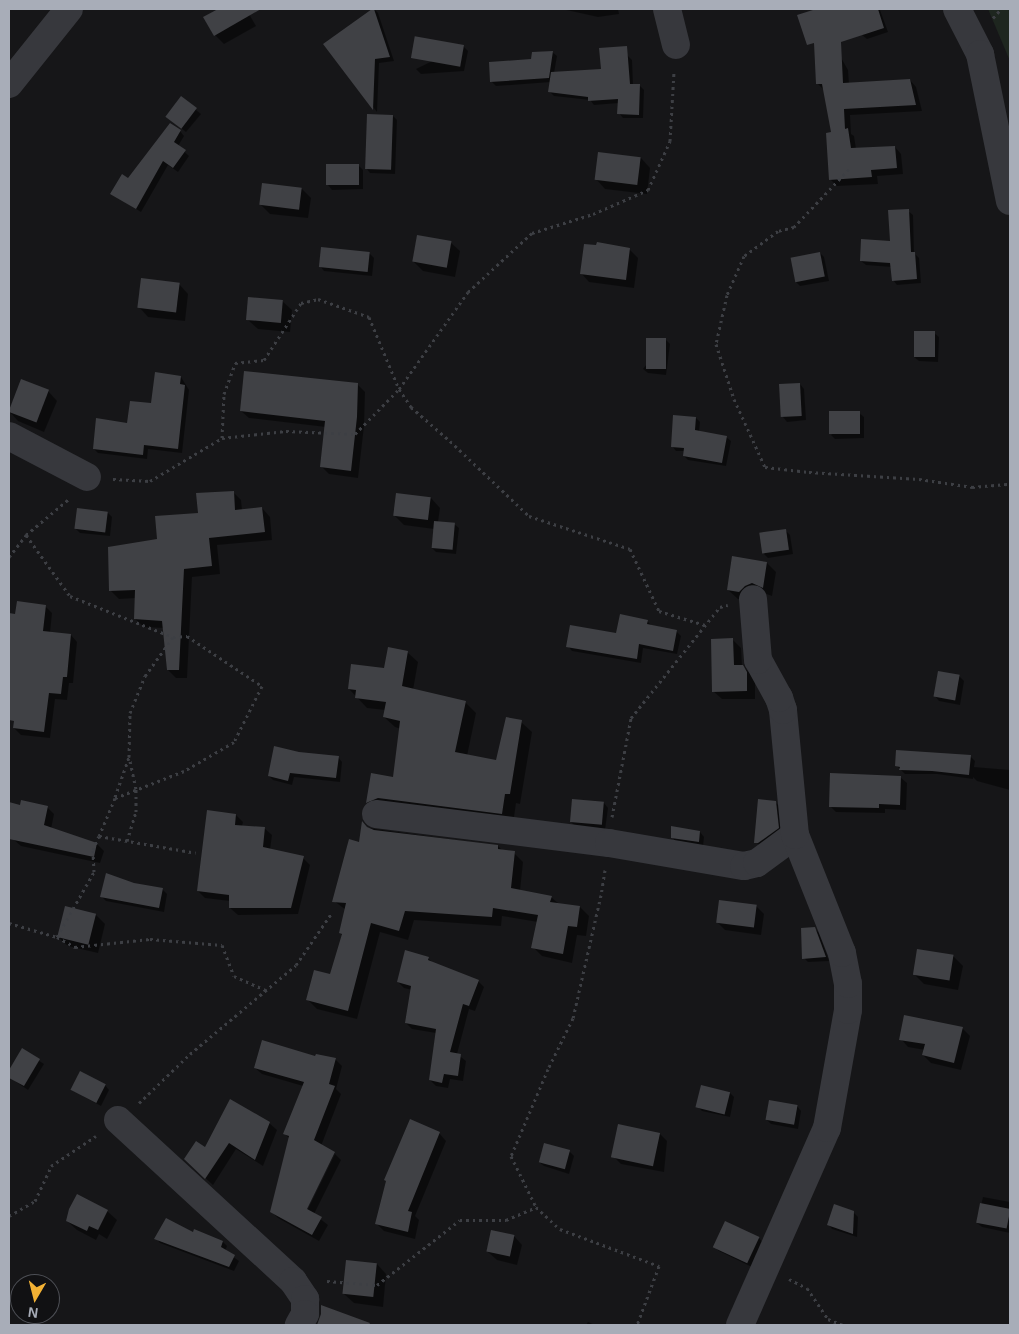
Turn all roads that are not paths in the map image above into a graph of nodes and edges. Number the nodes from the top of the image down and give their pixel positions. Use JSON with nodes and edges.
{"nodes":[{"id":1,"x":69,"y":9,"type":"edge"},
{"id":2,"x":667,"y":9,"type":"edge"},
{"id":3,"x":957,"y":9,"type":"edge"},
{"id":4,"x":676,"y":45,"type":"road end"},
{"id":5,"x":9,"y":84,"type":"edge"},
{"id":6,"x":1010,"y":201,"type":"edge"},
{"id":7,"x":9,"y":436,"type":"edge"},
{"id":8,"x":87,"y":478,"type":"road end"},
{"id":9,"x":753,"y":599,"type":"road end"},
{"id":10,"x":376,"y":814,"type":"dead end"},
{"id":11,"x":795,"y":835,"type":"junction"},
{"id":12,"x":118,"y":1120,"type":"road end"},
{"id":13,"x":299,"y":1325,"type":"edge"},
{"id":14,"x":740,"y":1325,"type":"edge"}],
"edges":[{"from":1,"to":5,"type":"street"},
{"from":2,"to":4,"type":"street"},
{"from":3,"to":6,"type":"street"},
{"from":7,"to":8,"type":"street"},
{"from":9,"to":11,"type":"street"},
{"from":10,"to":11,"type":"street"},
{"from":11,"to":14,"type":"street"},
{"from":12,"to":13,"type":"street"}]}
